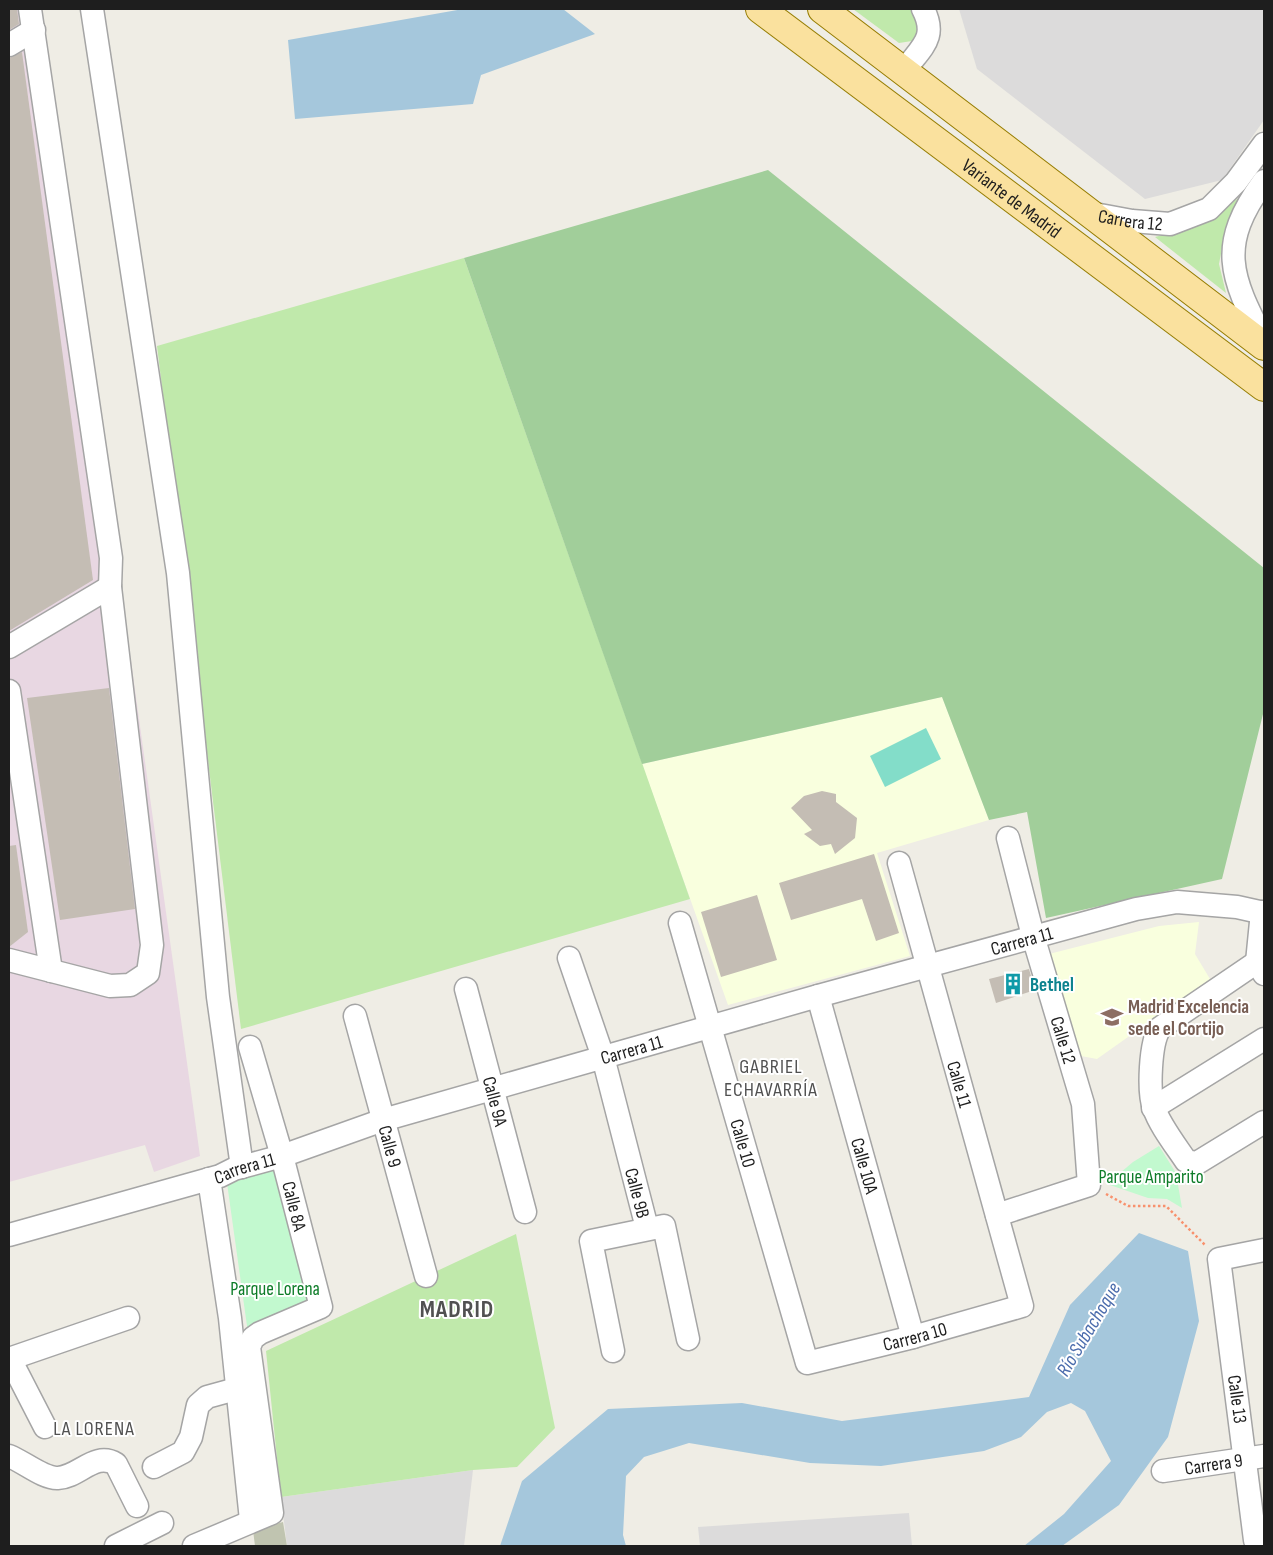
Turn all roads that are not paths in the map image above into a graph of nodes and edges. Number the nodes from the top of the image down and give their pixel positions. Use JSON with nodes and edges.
{"nodes":[{"id":1,"x":30,"y":9,"type":"edge"},
{"id":2,"x":92,"y":9,"type":"edge"},
{"id":3,"x":760,"y":9,"type":"edge"},
{"id":4,"x":822,"y":9,"type":"edge"},
{"id":5,"x":924,"y":9,"type":"edge"},
{"id":6,"x":34,"y":30,"type":"junction"},
{"id":7,"x":9,"y":45,"type":"edge"},
{"id":8,"x":905,"y":70,"type":"junction"},
{"id":9,"x":1264,"y":144,"type":"edge"},
{"id":10,"x":1264,"y":181,"type":"edge"},
{"id":11,"x":1086,"y":212,"type":"junction"},
{"id":12,"x":1264,"y":341,"type":"edge"},
{"id":13,"x":1264,"y":346,"type":"edge"},
{"id":14,"x":1264,"y":387,"type":"edge"},
{"id":15,"x":110,"y":587,"type":"junction"},
{"id":16,"x":9,"y":646,"type":"edge"},
{"id":17,"x":9,"y":691,"type":"edge"},
{"id":18,"x":1008,"y":838,"type":"dead end"},
{"id":19,"x":899,"y":863,"type":"dead end"},
{"id":20,"x":1263,"y":913,"type":"edge"},
{"id":21,"x":680,"y":923,"type":"dead end"},
{"id":22,"x":1033,"y":936,"type":"junction"},
{"id":23,"x":569,"y":958,"type":"dead end"},
{"id":24,"x":9,"y":960,"type":"edge"},
{"id":25,"x":926,"y":966,"type":"junction"},
{"id":26,"x":1260,"y":968,"type":"edge"},
{"id":27,"x":52,"y":971,"type":"junction"},
{"id":28,"x":466,"y":990,"type":"dead end"},
{"id":29,"x":818,"y":996,"type":"junction"},
{"id":30,"x":355,"y":1016,"type":"dead end"},
{"id":31,"x":709,"y":1027,"type":"junction"},
{"id":32,"x":1264,"y":1039,"type":"edge"},
{"id":33,"x":250,"y":1047,"type":"dead end"},
{"id":34,"x":603,"y":1057,"type":"junction"},
{"id":35,"x":493,"y":1089,"type":"junction"},
{"id":36,"x":1154,"y":1108,"type":"junction"},
{"id":37,"x":383,"y":1120,"type":"junction"},
{"id":38,"x":1264,"y":1122,"type":"edge"},
{"id":39,"x":282,"y":1156,"type":"junction"},
{"id":40,"x":242,"y":1167,"type":"junction"},
{"id":41,"x":209,"y":1180,"type":"junction"},
{"id":42,"x":525,"y":1212,"type":"dead end"},
{"id":43,"x":997,"y":1215,"type":"junction"},
{"id":44,"x":647,"y":1228,"type":"junction"},
{"id":45,"x":9,"y":1236,"type":"edge"},
{"id":46,"x":1264,"y":1250,"type":"edge"},
{"id":47,"x":426,"y":1276,"type":"dead end"},
{"id":48,"x":1022,"y":1306,"type":"joint"},
{"id":49,"x":128,"y":1318,"type":"dead end"},
{"id":50,"x":913,"y":1337,"type":"junction"},
{"id":51,"x":688,"y":1339,"type":"dead end"},
{"id":52,"x":613,"y":1351,"type":"dead end"},
{"id":53,"x":10,"y":1359,"type":"edge"},
{"id":54,"x":807,"y":1363,"type":"joint"},
{"id":55,"x":236,"y":1389,"type":"junction"},
{"id":56,"x":44,"y":1427,"type":"dead end"},
{"id":57,"x":9,"y":1456,"type":"edge"},
{"id":58,"x":1255,"y":1458,"type":"edge"},
{"id":59,"x":154,"y":1467,"type":"dead end"},
{"id":60,"x":1163,"y":1471,"type":"dead end"},
{"id":61,"x":137,"y":1506,"type":"dead end"},
{"id":62,"x":261,"y":1517,"type":"junction"},
{"id":63,"x":162,"y":1522,"type":"dead end"},
{"id":64,"x":1255,"y":1540,"type":"dead end"},
{"id":65,"x":116,"y":1546,"type":"edge"},
{"id":66,"x":194,"y":1546,"type":"edge"}],
"edges":[{"from":1,"to":6,"type":"street"},
{"from":2,"to":40,"type":"street"},
{"from":3,"to":14,"type":"main road","name":"Variante de Madrid"},
{"from":4,"to":8,"type":"main road","name":"Variante de Madrid"},
{"from":5,"to":8,"type":"street"},
{"from":6,"to":7,"type":"street"},
{"from":6,"to":15,"type":"street"},
{"from":8,"to":11,"type":"main road","name":"Variante de Madrid"},
{"from":9,"to":11,"type":"street","name":"Carrera 12"},
{"from":10,"to":12,"type":"street"},
{"from":11,"to":13,"type":"main road","name":"Variante de Madrid"},
{"from":15,"to":16,"type":"street"},
{"from":15,"to":27,"type":"street"},
{"from":17,"to":27,"type":"street"},
{"from":18,"to":22,"type":"street","name":"Calle 12"},
{"from":19,"to":25,"type":"street","name":"Calle 11"},
{"from":20,"to":22,"type":"street","name":"Carrera 11"},
{"from":20,"to":26,"type":"street"},
{"from":21,"to":31,"type":"street","name":"Calle 10"},
{"from":22,"to":25,"type":"street","name":"Carrera 11"},
{"from":22,"to":43,"type":"street","name":"Calle 12"},
{"from":23,"to":34,"type":"street","name":"Calle 9B"},
{"from":24,"to":27,"type":"street"},
{"from":25,"to":29,"type":"street","name":"Carrera 11"},
{"from":25,"to":43,"type":"street","name":"Calle 11"},
{"from":26,"to":36,"type":"street"},
{"from":28,"to":35,"type":"street","name":"Calle 9A"},
{"from":29,"to":31,"type":"street","name":"Carrera 11"},
{"from":29,"to":50,"type":"street","name":"Calle 10A"},
{"from":30,"to":37,"type":"street","name":"Calle 9"},
{"from":31,"to":34,"type":"street","name":"Carrera 11"},
{"from":31,"to":54,"type":"street","name":"Calle 10"},
{"from":32,"to":36,"type":"street"},
{"from":33,"to":39,"type":"street","name":"Calle 8A"},
{"from":34,"to":35,"type":"street","name":"Carrera 11"},
{"from":34,"to":44,"type":"street","name":"Calle 9B"},
{"from":35,"to":37,"type":"street","name":"Carrera 11"},
{"from":35,"to":42,"type":"street","name":"Calle 9A"},
{"from":36,"to":38,"type":"street"},
{"from":37,"to":39,"type":"street","name":"Carrera 11"},
{"from":37,"to":47,"type":"street","name":"Calle 9"},
{"from":39,"to":40,"type":"street","name":"Carrera 11"},
{"from":39,"to":62,"type":"street","name":"Calle 8A"},
{"from":40,"to":41,"type":"street","name":"Carrera 11"},
{"from":41,"to":45,"type":"street","name":"Carrera 11"},
{"from":41,"to":55,"type":"street"},
{"from":43,"to":48,"type":"street","name":"Calle 11"},
{"from":44,"to":51,"type":"street","name":"Calle 9B"},
{"from":44,"to":52,"type":"street"},
{"from":46,"to":58,"type":"street","name":"Calle 13"},
{"from":48,"to":50,"type":"street","name":"Carrera 10"},
{"from":49,"to":53,"type":"street"},
{"from":50,"to":54,"type":"street","name":"Carrera 10"},
{"from":53,"to":56,"type":"street"},
{"from":55,"to":59,"type":"street"},
{"from":55,"to":62,"type":"street"},
{"from":57,"to":61,"type":"street"},
{"from":58,"to":60,"type":"street","name":"Carrera 9"},
{"from":58,"to":64,"type":"street","name":"Calle 13"},
{"from":62,"to":66,"type":"street"},
{"from":63,"to":65,"type":"street"}]}
